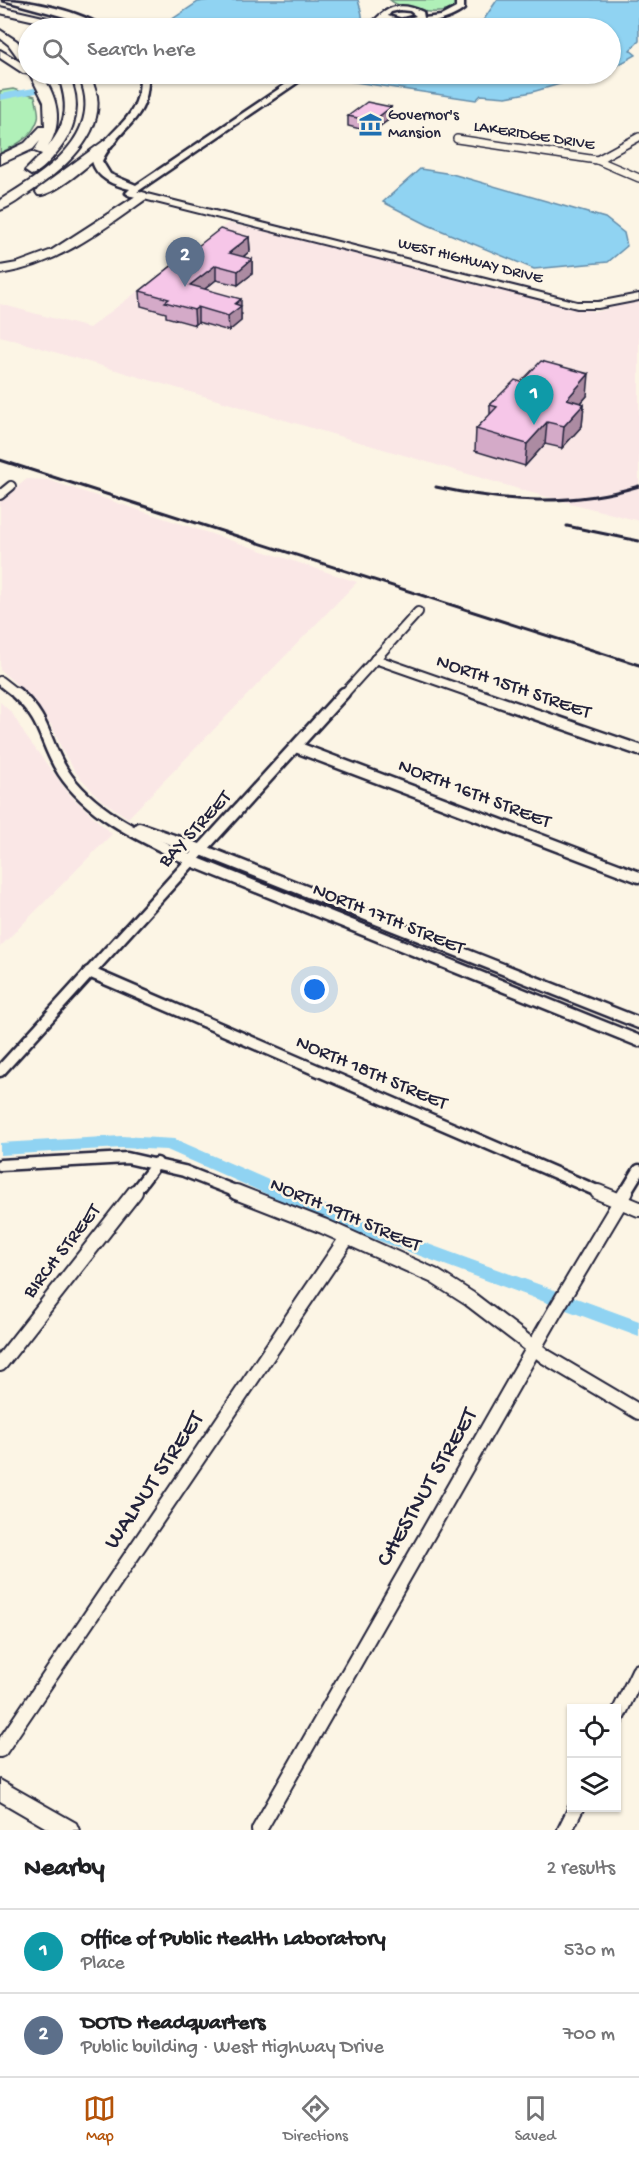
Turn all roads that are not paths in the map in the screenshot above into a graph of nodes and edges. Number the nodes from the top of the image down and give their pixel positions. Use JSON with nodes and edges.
{"nodes":[{"id":1,"x":7,"y":0,"type":"edge"},
{"id":2,"x":460,"y":4,"type":"edge"},
{"id":3,"x":385,"y":7,"type":"edge"},
{"id":4,"x":0,"y":10,"type":"edge"},
{"id":5,"x":417,"y":11,"type":"junction"},
{"id":6,"x":0,"y":16,"type":"edge"},
{"id":7,"x":35,"y":18,"type":"edge"},
{"id":8,"x":75,"y":18,"type":"edge"},
{"id":9,"x":417,"y":18,"type":"edge"},
{"id":10,"x":443,"y":18,"type":"edge"},
{"id":11,"x":18,"y":23,"type":"edge"},
{"id":12,"x":0,"y":27,"type":"edge"},
{"id":13,"x":0,"y":33,"type":"edge"},
{"id":14,"x":18,"y":36,"type":"edge"},
{"id":15,"x":18,"y":50,"type":"edge"},
{"id":16,"x":0,"y":53,"type":"edge"},
{"id":17,"x":18,"y":65,"type":"edge"},
{"id":18,"x":40,"y":84,"type":"edge"},
{"id":19,"x":43,"y":84,"type":"edge"},
{"id":20,"x":67,"y":84,"type":"edge"},
{"id":21,"x":88,"y":84,"type":"edge"},
{"id":22,"x":145,"y":84,"type":"edge"},
{"id":23,"x":291,"y":84,"type":"edge"},
{"id":24,"x":299,"y":84,"type":"edge"},
{"id":25,"x":43,"y":87,"type":"junction"},
{"id":26,"x":51,"y":122,"type":"junction"},
{"id":27,"x":639,"y":137,"type":"edge"},
{"id":28,"x":457,"y":138,"type":"dead end"},
{"id":29,"x":112,"y":139,"type":"junction"},
{"id":30,"x":0,"y":160,"type":"edge"},
{"id":31,"x":597,"y":160,"type":"junction"},
{"id":32,"x":160,"y":173,"type":"junction"},
{"id":33,"x":106,"y":176,"type":"junction"},
{"id":34,"x":639,"y":178,"type":"edge"},
{"id":35,"x":14,"y":183,"type":"junction"},
{"id":36,"x":140,"y":192,"type":"junction"},
{"id":37,"x":0,"y":193,"type":"edge"},
{"id":38,"x":0,"y":206,"type":"edge"},
{"id":39,"x":0,"y":215,"type":"edge"},
{"id":40,"x":93,"y":230,"type":"junction"},
{"id":41,"x":0,"y":268,"type":"edge"},
{"id":42,"x":0,"y":282,"type":"edge"},
{"id":43,"x":639,"y":297,"type":"edge"},
{"id":44,"x":11,"y":486,"type":"dead end"},
{"id":45,"x":0,"y":495,"type":"edge"},
{"id":46,"x":418,"y":612,"type":"dead end"},
{"id":47,"x":375,"y":659,"type":"junction"},
{"id":48,"x":0,"y":681,"type":"edge"},
{"id":49,"x":296,"y":747,"type":"junction"},
{"id":50,"x":639,"y":750,"type":"edge"},
{"id":51,"x":127,"y":825,"type":"junction"},
{"id":52,"x":202,"y":850,"type":"junction"},
{"id":53,"x":192,"y":861,"type":"junction"},
{"id":54,"x":639,"y":877,"type":"edge"},
{"id":55,"x":377,"y":919,"type":"junction"},
{"id":56,"x":367,"y":931,"type":"junction"},
{"id":57,"x":89,"y":972,"type":"junction"},
{"id":58,"x":639,"y":1023,"type":"edge"},
{"id":59,"x":639,"y":1041,"type":"edge"},
{"id":60,"x":0,"y":1071,"type":"edge"},
{"id":61,"x":157,"y":1163,"type":"junction"},
{"id":62,"x":0,"y":1165,"type":"edge"},
{"id":63,"x":639,"y":1170,"type":"edge"},
{"id":64,"x":620,"y":1201,"type":"junction"},
{"id":65,"x":639,"y":1209,"type":"edge"},
{"id":66,"x":347,"y":1238,"type":"junction"},
{"id":67,"x":533,"y":1348,"type":"junction"},
{"id":68,"x":0,"y":1364,"type":"edge"},
{"id":69,"x":639,"y":1412,"type":"edge"},
{"id":70,"x":639,"y":1671,"type":"edge"},
{"id":71,"x":621,"y":1709,"type":"edge"},
{"id":72,"x":0,"y":1750,"type":"edge"},
{"id":73,"x":0,"y":1790,"type":"edge"},
{"id":74,"x":574,"y":1812,"type":"edge"},
{"id":75,"x":66,"y":1829,"type":"edge"},
{"id":76,"x":259,"y":1830,"type":"edge"},
{"id":77,"x":565,"y":1830,"type":"edge"}],
"edges":[{"from":1,"to":8,"type":"main road"},
{"from":2,"to":5,"type":"main road"},
{"from":2,"to":10,"type":"main road"},
{"from":3,"to":5,"type":"main road"},
{"from":4,"to":7,"type":"highway"},
{"from":5,"to":9,"type":"main road"},
{"from":6,"to":11,"type":"highway"},
{"from":12,"to":14,"type":"highway"},
{"from":13,"to":15,"type":"highway"},
{"from":16,"to":17,"type":"highway"},
{"from":18,"to":25,"type":"highway"},
{"from":19,"to":25,"type":"highway"},
{"from":20,"to":35,"type":"highway"},
{"from":21,"to":38,"type":"highway"},
{"from":22,"to":29,"type":"main road"},
{"from":23,"to":32,"type":"main road"},
{"from":24,"to":36,"type":"main road"},
{"from":25,"to":26,"type":"highway"},
{"from":26,"to":30,"type":"highway"},
{"from":26,"to":35,"type":"highway"},
{"from":27,"to":31,"type":"street"},
{"from":28,"to":31,"type":"street","name":"LAKERIDGE DRIVE"},
{"from":29,"to":33,"type":"main road"},
{"from":29,"to":39,"type":"highway"},
{"from":31,"to":34,"type":"street","name":"LAKERIDGE DRIVE"},
{"from":32,"to":33,"type":"main road"},
{"from":32,"to":36,"type":"main road"},
{"from":33,"to":36,"type":"main road"},
{"from":35,"to":37,"type":"highway"},
{"from":36,"to":40,"type":"highway"},
{"from":36,"to":41,"type":"highway"},
{"from":36,"to":43,"type":"street","name":"WEST HIGHWAY DRIVE"},
{"from":40,"to":41,"type":"highway"},
{"from":40,"to":42,"type":"highway"},
{"from":44,"to":45,"type":"street"},
{"from":46,"to":47,"type":"street","name":"BAY STREET"},
{"from":47,"to":49,"type":"street","name":"BAY STREET"},
{"from":47,"to":50,"type":"street","name":"NORTH 15TH STREET"},
{"from":48,"to":51,"type":"street","name":"NORTH 17TH STREET"},
{"from":49,"to":52,"type":"street","name":"BAY STREET"},
{"from":49,"to":54,"type":"street","name":"NORTH 16TH STREET"},
{"from":51,"to":52,"type":"street","name":"NORTH 17TH STREET"},
{"from":51,"to":53,"type":"street","name":"NORTH 17TH STREET"},
{"from":52,"to":53,"type":"street","name":"BAY STREET"},
{"from":52,"to":55,"type":"street","name":"NORTH 17TH STREET"},
{"from":53,"to":56,"type":"street","name":"NORTH 17TH STREET"},
{"from":53,"to":57,"type":"street","name":"BAY STREET"},
{"from":55,"to":56,"type":"street"},
{"from":55,"to":58,"type":"street","name":"NORTH 17TH STREET"},
{"from":56,"to":59,"type":"street","name":"NORTH 17TH STREET"},
{"from":57,"to":60,"type":"street","name":"BAY STREET"},
{"from":57,"to":64,"type":"street","name":"NORTH 18TH STREET"},
{"from":61,"to":62,"type":"street","name":"NORTH 19TH STREET"},
{"from":61,"to":66,"type":"street","name":"NORTH 19TH STREET"},
{"from":61,"to":68,"type":"street","name":"BIRCH STREET"},
{"from":63,"to":64,"type":"street","name":"CHESTNUT STREET"},
{"from":64,"to":65,"type":"street","name":"NORTH 18TH STREET"},
{"from":64,"to":67,"type":"street","name":"CHESTNUT STREET"},
{"from":66,"to":67,"type":"street","name":"NORTH 19TH STREET"},
{"from":66,"to":72,"type":"street","name":"WALNUT STREET"},
{"from":67,"to":69,"type":"street","name":"NORTH 19TH STREET"},
{"from":67,"to":76,"type":"street","name":"CHESTNUT STREET"},
{"from":70,"to":71,"type":"street"},
{"from":73,"to":75,"type":"street"},
{"from":74,"to":77,"type":"street"}]}
